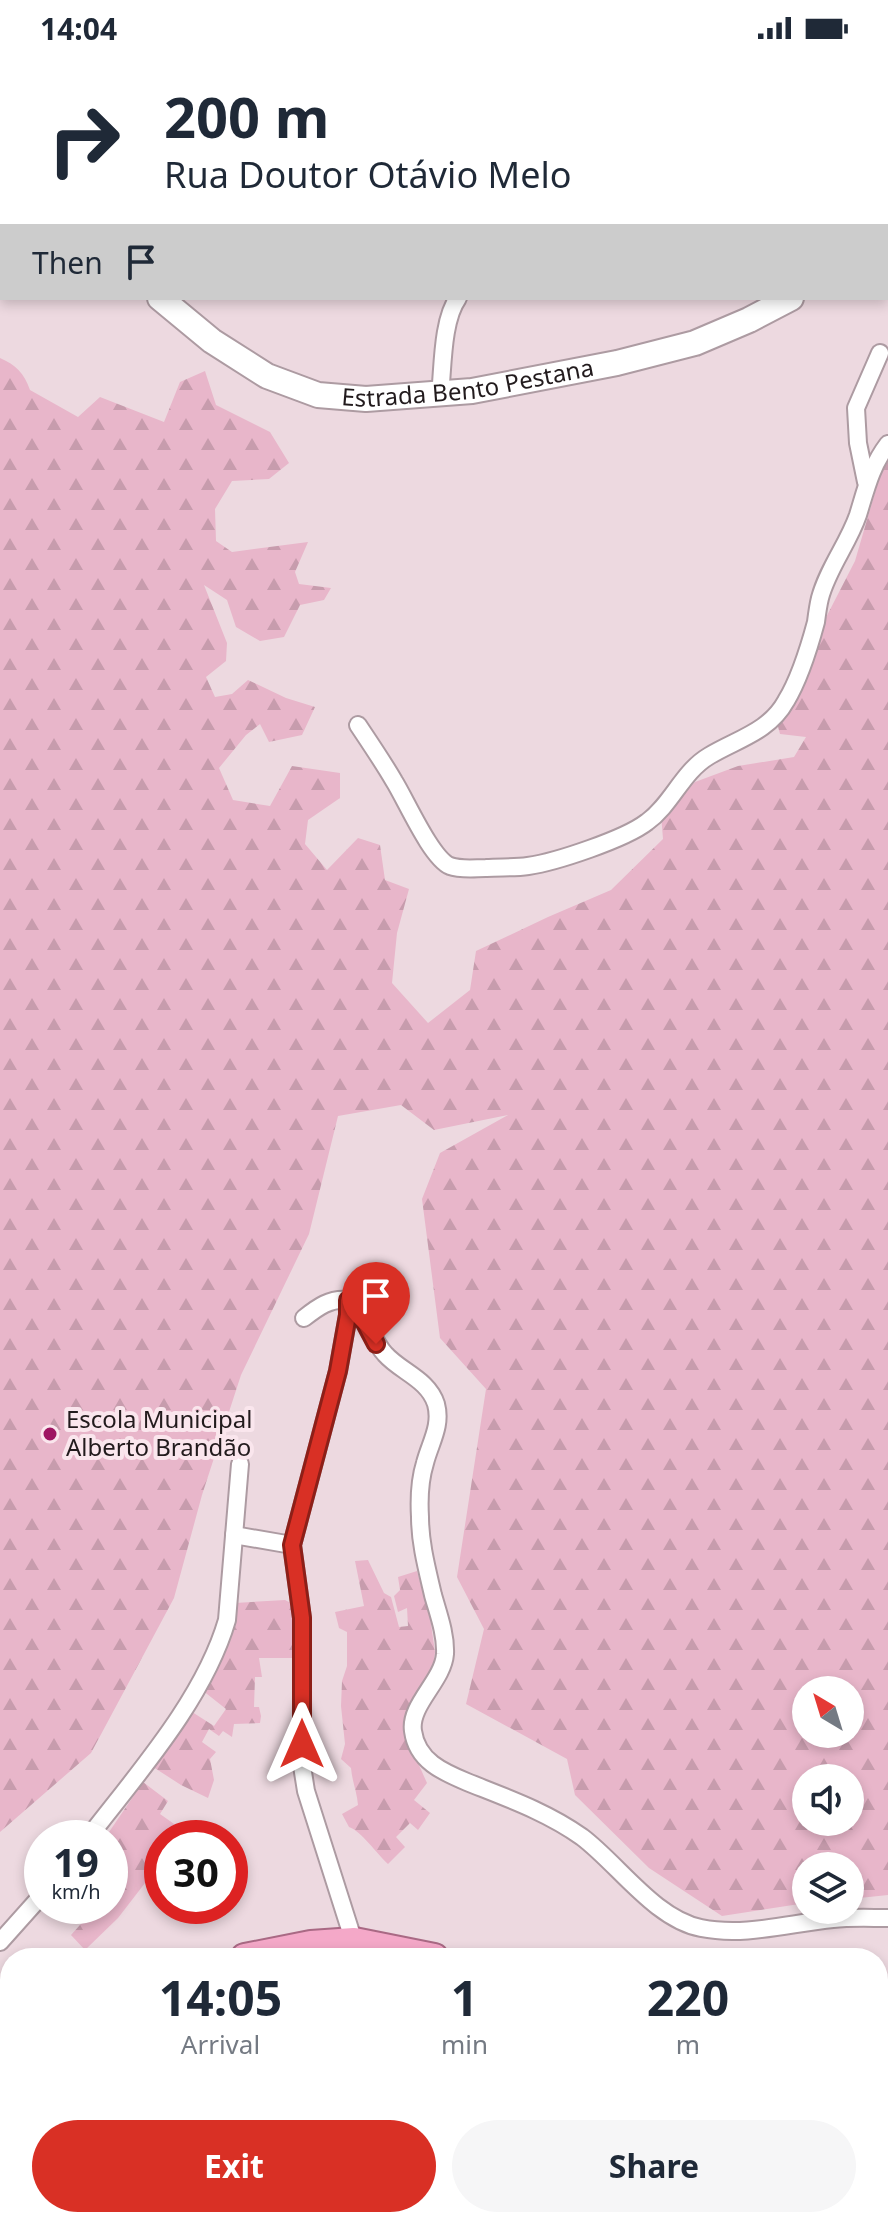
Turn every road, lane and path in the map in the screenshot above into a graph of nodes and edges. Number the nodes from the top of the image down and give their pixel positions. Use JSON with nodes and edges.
{"nodes":[{"id":1,"x":162,"y":300,"type":"edge"},
{"id":2,"x":456,"y":300,"type":"edge"},
{"id":3,"x":787,"y":300,"type":"edge"},
{"id":4,"x":880,"y":353,"type":"dead end"},
{"id":5,"x":440,"y":395,"type":"junction"},
{"id":6,"x":888,"y":444,"type":"edge"},
{"id":7,"x":866,"y":483,"type":"junction"},
{"id":8,"x":358,"y":725,"type":"dead end"},
{"id":9,"x":348,"y":1300,"type":"junction"},
{"id":10,"x":304,"y":1318,"type":"dead end"},
{"id":11,"x":240,"y":1464,"type":"dead end"},
{"id":12,"x":234,"y":1535,"type":"junction"},
{"id":13,"x":292,"y":1545,"type":"junction"},
{"id":14,"x":101,"y":1820,"type":"edge"},
{"id":15,"x":24,"y":1915,"type":"edge"},
{"id":16,"x":888,"y":1918,"type":"edge"},
{"id":17,"x":0,"y":1942,"type":"edge"},
{"id":18,"x":354,"y":1942,"type":"junction"},
{"id":19,"x":296,"y":1948,"type":"edge"},
{"id":20,"x":384,"y":1948,"type":"edge"}],
"edges":[{"from":1,"to":5,"type":"main road","name":"Estrada Bento Pestana"},
{"from":2,"to":5,"type":"street"},
{"from":3,"to":5,"type":"main road","name":"Estrada Bento Pestana"},
{"from":4,"to":7,"type":"street"},
{"from":6,"to":7,"type":"street"},
{"from":7,"to":8,"type":"street"},
{"from":9,"to":10,"type":"street"},
{"from":9,"to":13,"type":"street"},
{"from":9,"to":16,"type":"street"},
{"from":11,"to":12,"type":"street"},
{"from":12,"to":13,"type":"street"},
{"from":12,"to":14,"type":"street"},
{"from":13,"to":18,"type":"street"},
{"from":15,"to":17,"type":"street"},
{"from":18,"to":19,"type":"highway"},
{"from":18,"to":20,"type":"highway"}]}
